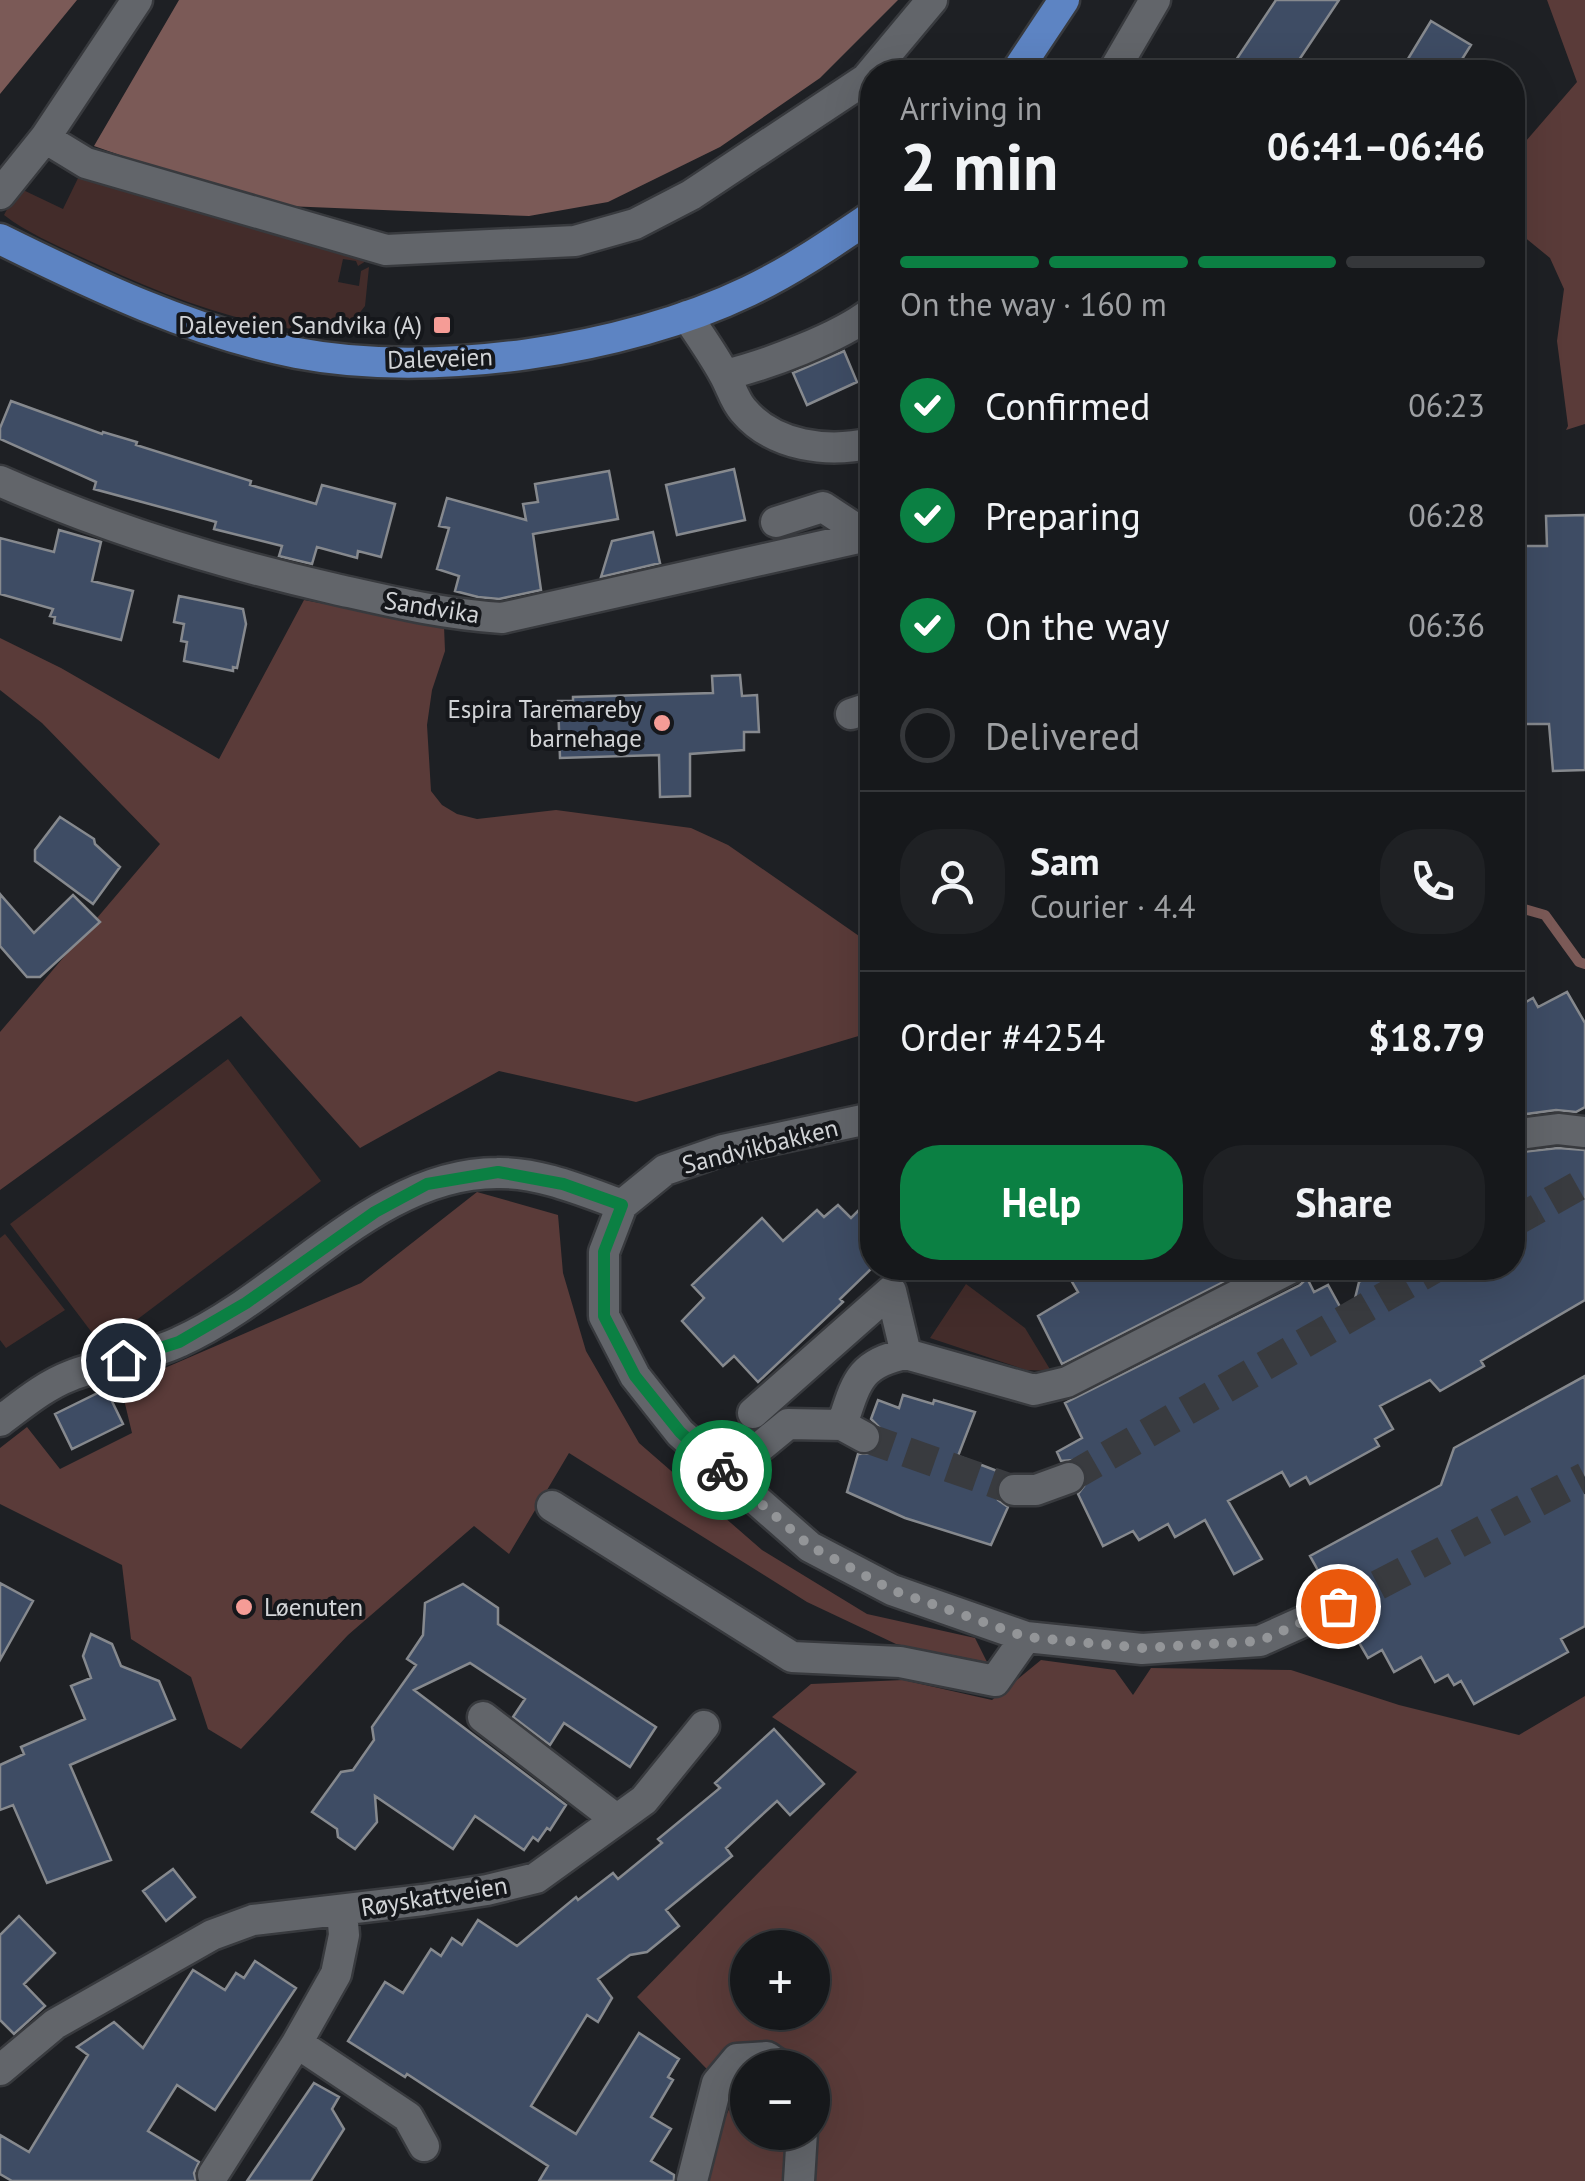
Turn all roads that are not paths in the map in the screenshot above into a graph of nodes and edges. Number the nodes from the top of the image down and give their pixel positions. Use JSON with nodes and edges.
{"nodes":[{"id":1,"x":137,"y":0,"type":"edge"},
{"id":2,"x":932,"y":0,"type":"edge"},
{"id":3,"x":1064,"y":0,"type":"edge"},
{"id":4,"x":1156,"y":0,"type":"edge"},
{"id":5,"x":882,"y":60,"type":"edge"},
{"id":6,"x":1024,"y":60,"type":"edge"},
{"id":7,"x":1120,"y":60,"type":"edge"},
{"id":8,"x":860,"y":83,"type":"edge"},
{"id":9,"x":44,"y":138,"type":"junction"},
{"id":10,"x":0,"y":194,"type":"edge"},
{"id":11,"x":860,"y":224,"type":"edge"},
{"id":12,"x":0,"y":239,"type":"edge"},
{"id":13,"x":688,"y":316,"type":"junction"},
{"id":14,"x":860,"y":322,"type":"edge"},
{"id":15,"x":724,"y":375,"type":"junction"},
{"id":16,"x":860,"y":446,"type":"edge"},
{"id":17,"x":0,"y":481,"type":"edge"},
{"id":18,"x":776,"y":522,"type":"dead end"},
{"id":19,"x":860,"y":528,"type":"edge"},
{"id":20,"x":860,"y":536,"type":"edge"},
{"id":21,"x":860,"y":1121,"type":"edge"},
{"id":22,"x":1585,"y":1132,"type":"edge"},
{"id":23,"x":1525,"y":1134,"type":"edge"},
{"id":24,"x":622,"y":1205,"type":"junction"},
{"id":25,"x":1267,"y":1280,"type":"edge"},
{"id":26,"x":906,"y":1354,"type":"junction"},
{"id":27,"x":753,"y":1413,"type":"dead end"},
{"id":28,"x":0,"y":1421,"type":"edge"},
{"id":29,"x":726,"y":1475,"type":"junction"},
{"id":30,"x":1068,"y":1478,"type":"tunnel mouth"},
{"id":31,"x":1014,"y":1490,"type":"tunnel mouth"},
{"id":32,"x":552,"y":1506,"type":"dead end"},
{"id":33,"x":1338,"y":1606,"type":"tunnel mouth"},
{"id":34,"x":1026,"y":1637,"type":"junction"},
{"id":35,"x":483,"y":1716,"type":"dead end"},
{"id":36,"x":704,"y":1726,"type":"dead end"},
{"id":37,"x":616,"y":1819,"type":"junction"},
{"id":38,"x":342,"y":1911,"type":"junction"},
{"id":39,"x":298,"y":2043,"type":"junction"},
{"id":40,"x":730,"y":2067,"type":"edge"},
{"id":41,"x":0,"y":2070,"type":"edge"},
{"id":42,"x":424,"y":2146,"type":"dead end"},
{"id":43,"x":801,"y":2150,"type":"edge"},
{"id":44,"x":213,"y":2175,"type":"dead end"},
{"id":45,"x":692,"y":2181,"type":"edge"},
{"id":46,"x":799,"y":2181,"type":"edge"}],
"edges":[{"from":1,"to":9,"type":"street"},
{"from":2,"to":5,"type":"street"},
{"from":3,"to":6,"type":"main road"},
{"from":4,"to":7,"type":"street"},
{"from":8,"to":9,"type":"street"},
{"from":9,"to":10,"type":"street"},
{"from":11,"to":13,"type":"main road","name":"Daleveien"},
{"from":12,"to":13,"type":"main road","name":"Daleveien"},
{"from":13,"to":15,"type":"street"},
{"from":14,"to":15,"type":"street"},
{"from":15,"to":16,"type":"street"},
{"from":17,"to":20,"type":"street","name":"Sandvika"},
{"from":18,"to":19,"type":"street"},
{"from":21,"to":24,"type":"street","name":"Sandvikbakken"},
{"from":22,"to":23,"type":"street"},
{"from":24,"to":28,"type":"street"},
{"from":24,"to":29,"type":"street","name":"Sandvikbakken"},
{"from":25,"to":26,"type":"street"},
{"from":26,"to":27,"type":"street"},
{"from":26,"to":29,"type":"street"},
{"from":29,"to":34,"type":"street","name":"Sandvikbakken"},
{"from":30,"to":31,"type":"street"},
{"from":32,"to":34,"type":"street"},
{"from":33,"to":34,"type":"street","name":"Sandvikbakken"},
{"from":35,"to":37,"type":"street"},
{"from":36,"to":37,"type":"street","name":"Røyskattveien"},
{"from":37,"to":38,"type":"street","name":"Røyskattveien"},
{"from":38,"to":39,"type":"street","name":"Røyskattveien"},
{"from":38,"to":41,"type":"street","name":"Røyskattveien"},
{"from":39,"to":42,"type":"street"},
{"from":39,"to":44,"type":"street","name":"Røyskattveien"},
{"from":40,"to":45,"type":"street"},
{"from":43,"to":46,"type":"street"}]}
